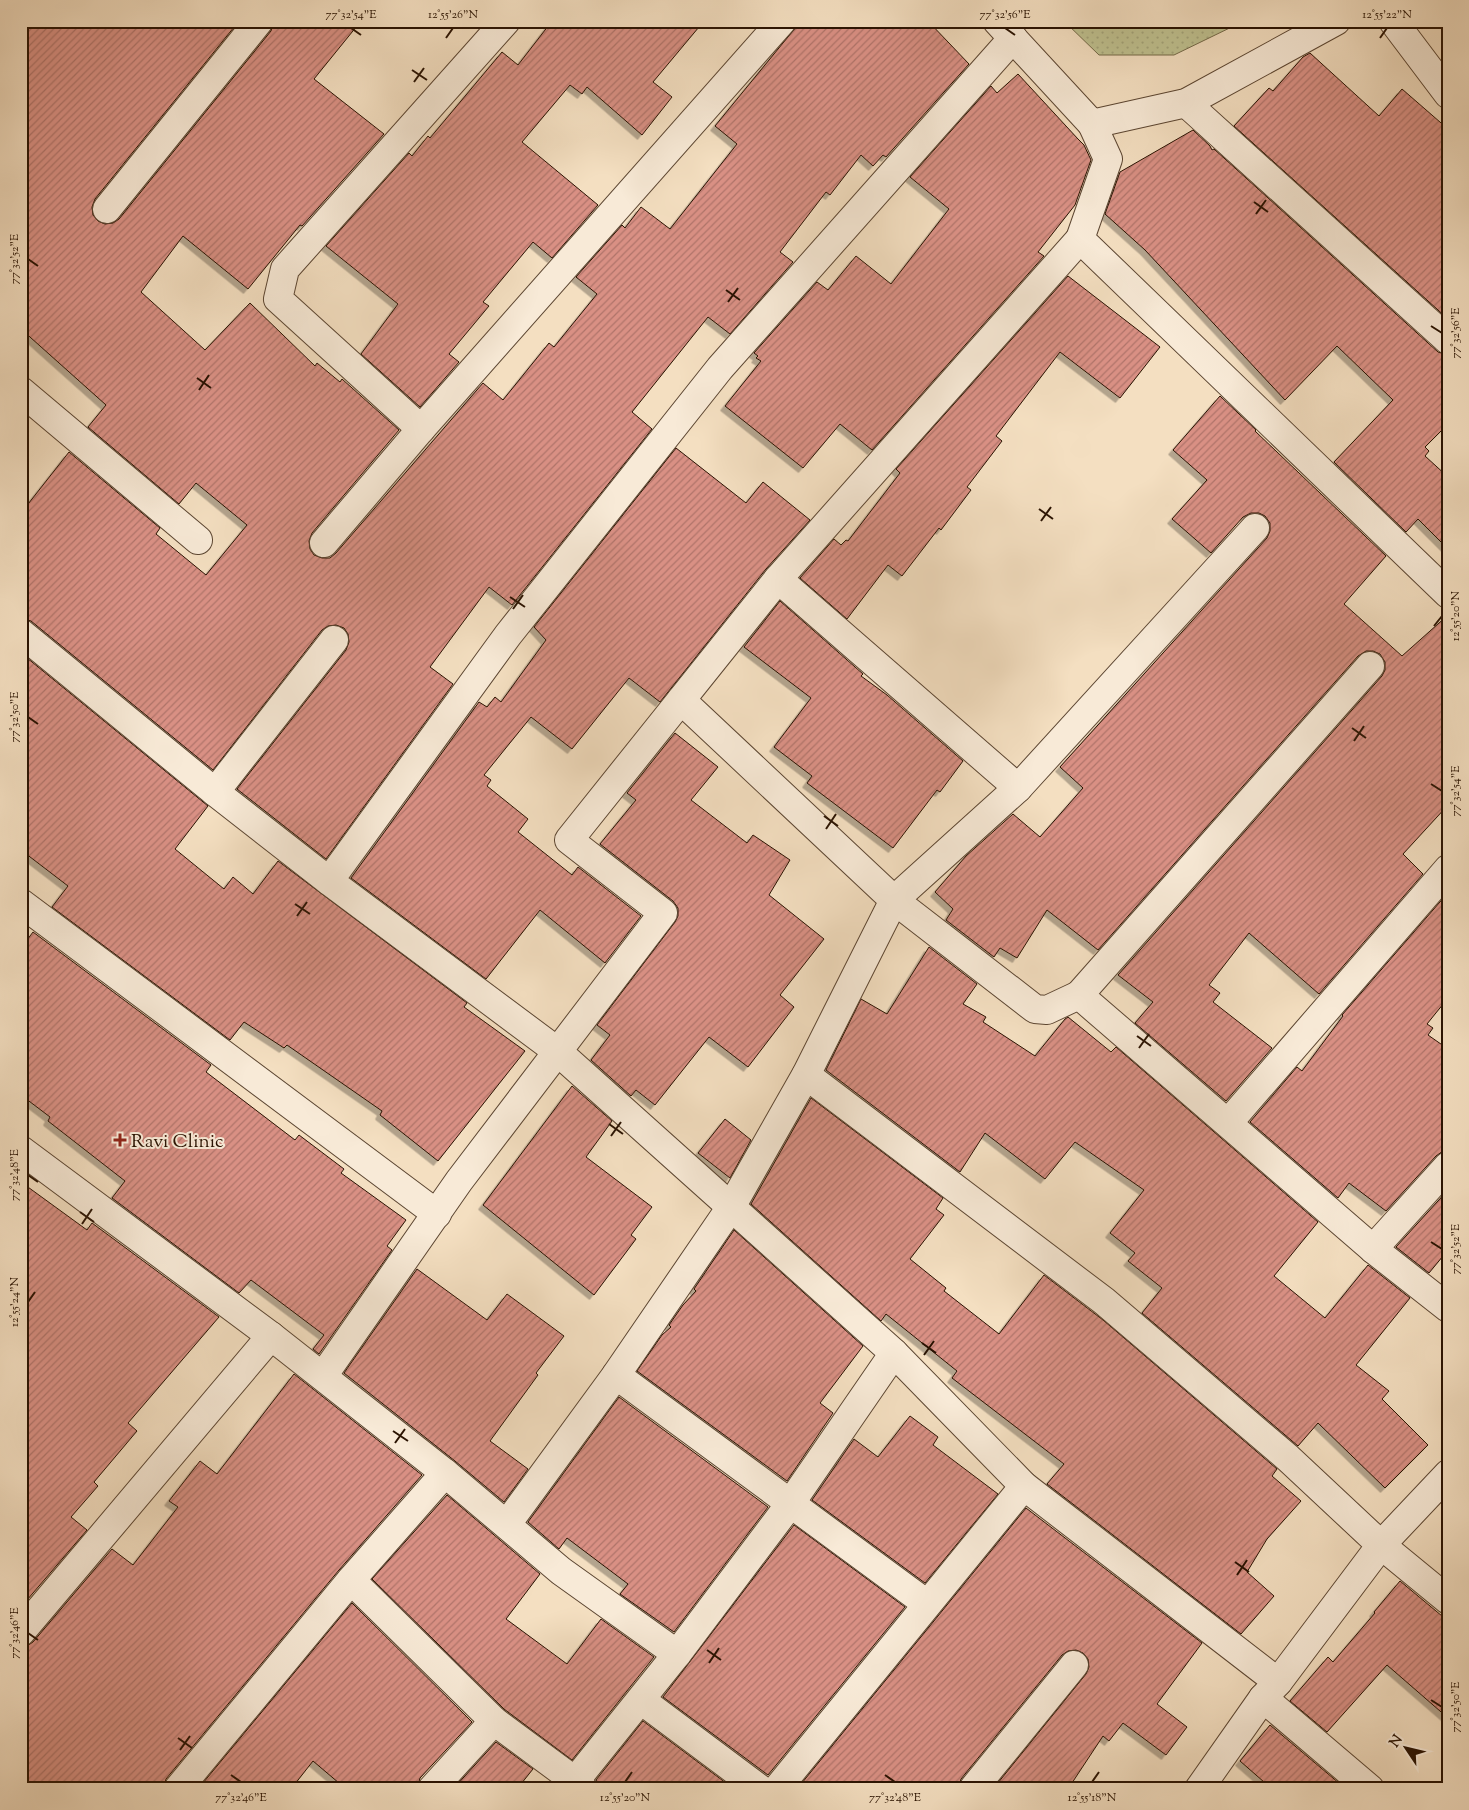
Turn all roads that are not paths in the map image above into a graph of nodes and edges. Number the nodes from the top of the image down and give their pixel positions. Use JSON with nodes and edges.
{"nodes":[{"id":1,"x":259,"y":21,"type":"edge"},
{"id":2,"x":506,"y":21,"type":"edge"},
{"id":3,"x":782,"y":21,"type":"edge"},
{"id":4,"x":1336,"y":21,"type":"edge"},
{"id":5,"x":1393,"y":21,"type":"edge"},
{"id":6,"x":1005,"y":30,"type":"edge"},
{"id":7,"x":1448,"y":94,"type":"edge"},
{"id":8,"x":1186,"y":103,"type":"junction"},
{"id":9,"x":1092,"y":124,"type":"junction"},
{"id":10,"x":107,"y":209,"type":"dead end"},
{"id":11,"x":1080,"y":239,"type":"junction"},
{"id":12,"x":1448,"y":340,"type":"edge"},
{"id":13,"x":21,"y":390,"type":"edge"},
{"id":14,"x":421,"y":429,"type":"junction"},
{"id":15,"x":1255,"y":528,"type":"dead end"},
{"id":16,"x":198,"y":540,"type":"dead end"},
{"id":17,"x":324,"y":543,"type":"dead end"},
{"id":18,"x":778,"y":579,"type":"junction"},
{"id":19,"x":1448,"y":594,"type":"edge"},
{"id":20,"x":21,"y":633,"type":"edge"},
{"id":21,"x":334,"y":640,"type":"dead end"},
{"id":22,"x":1370,"y":666,"type":"dead end"},
{"id":23,"x":681,"y":700,"type":"junction"},
{"id":24,"x":1018,"y":788,"type":"junction"},
{"id":25,"x":215,"y":792,"type":"junction"},
{"id":26,"x":1448,"y":869,"type":"edge"},
{"id":27,"x":330,"y":881,"type":"junction"},
{"id":28,"x":894,"y":900,"type":"junction"},
{"id":29,"x":21,"y":903,"type":"edge"},
{"id":30,"x":1079,"y":995,"type":"junction"},
{"id":31,"x":557,"y":1051,"type":"junction"},
{"id":32,"x":806,"y":1075,"type":"junction"},
{"id":33,"x":1228,"y":1124,"type":"junction"},
{"id":34,"x":21,"y":1150,"type":"edge"},
{"id":35,"x":1448,"y":1166,"type":"edge"},
{"id":36,"x":732,"y":1207,"type":"junction"},
{"id":37,"x":437,"y":1214,"type":"junction"},
{"id":38,"x":1373,"y":1248,"type":"junction"},
{"id":39,"x":1448,"y":1308,"type":"edge"},
{"id":40,"x":271,"y":1336,"type":"junction"},
{"id":41,"x":894,"y":1353,"type":"junction"},
{"id":42,"x":616,"y":1374,"type":"junction"},
{"id":43,"x":323,"y":1376,"type":"junction"},
{"id":44,"x":445,"y":1473,"type":"junction"},
{"id":45,"x":1448,"y":1474,"type":"edge"},
{"id":46,"x":1024,"y":1486,"type":"junction"},
{"id":47,"x":790,"y":1504,"type":"junction"},
{"id":48,"x":507,"y":1524,"type":"junction"},
{"id":49,"x":1381,"y":1545,"type":"junction"},
{"id":50,"x":351,"y":1580,"type":"junction"},
{"id":51,"x":1448,"y":1600,"type":"edge"},
{"id":52,"x":927,"y":1604,"type":"junction"},
{"id":53,"x":21,"y":1632,"type":"edge"},
{"id":54,"x":677,"y":1654,"type":"junction"},
{"id":55,"x":1074,"y":1665,"type":"dead end"},
{"id":56,"x":1270,"y":1690,"type":"junction"},
{"id":57,"x":641,"y":1700,"type":"junction"},
{"id":58,"x":494,"y":1721,"type":"junction"},
{"id":59,"x":579,"y":1785,"type":"edge"},
{"id":60,"x":178,"y":1789,"type":"edge"},
{"id":61,"x":432,"y":1789,"type":"edge"},
{"id":62,"x":760,"y":1789,"type":"edge"},
{"id":63,"x":777,"y":1789,"type":"edge"},
{"id":64,"x":973,"y":1789,"type":"edge"},
{"id":65,"x":1199,"y":1789,"type":"edge"},
{"id":66,"x":1370,"y":1789,"type":"edge"}],
"edges":[{"from":1,"to":10,"type":"street"},
{"from":2,"to":14,"type":"street"},
{"from":3,"to":14,"type":"street"},
{"from":4,"to":8,"type":"street"},
{"from":5,"to":7,"type":"street"},
{"from":6,"to":9,"type":"street"},
{"from":6,"to":27,"type":"street"},
{"from":8,"to":9,"type":"street"},
{"from":8,"to":12,"type":"street"},
{"from":9,"to":11,"type":"street"},
{"from":11,"to":18,"type":"street"},
{"from":11,"to":19,"type":"street"},
{"from":13,"to":16,"type":"street"},
{"from":14,"to":17,"type":"street"},
{"from":15,"to":24,"type":"street"},
{"from":18,"to":23,"type":"street"},
{"from":18,"to":24,"type":"street"},
{"from":20,"to":25,"type":"street"},
{"from":21,"to":25,"type":"street"},
{"from":22,"to":30,"type":"street"},
{"from":23,"to":28,"type":"street"},
{"from":23,"to":31,"type":"street"},
{"from":24,"to":28,"type":"street"},
{"from":25,"to":27,"type":"street"},
{"from":26,"to":33,"type":"street"},
{"from":27,"to":31,"type":"street"},
{"from":28,"to":30,"type":"street"},
{"from":28,"to":32,"type":"street"},
{"from":29,"to":37,"type":"street"},
{"from":30,"to":33,"type":"street"},
{"from":31,"to":36,"type":"street"},
{"from":31,"to":37,"type":"street"},
{"from":32,"to":36,"type":"street"},
{"from":32,"to":49,"type":"street"},
{"from":33,"to":38,"type":"street"},
{"from":34,"to":40,"type":"street"},
{"from":35,"to":38,"type":"street"},
{"from":36,"to":41,"type":"street"},
{"from":36,"to":42,"type":"street"},
{"from":37,"to":43,"type":"street"},
{"from":38,"to":39,"type":"street"},
{"from":40,"to":43,"type":"street"},
{"from":40,"to":53,"type":"street"},
{"from":41,"to":46,"type":"street"},
{"from":41,"to":47,"type":"street"},
{"from":42,"to":47,"type":"street"},
{"from":42,"to":48,"type":"street"},
{"from":43,"to":44,"type":"street"},
{"from":44,"to":48,"type":"street"},
{"from":44,"to":50,"type":"street"},
{"from":45,"to":49,"type":"street"},
{"from":46,"to":52,"type":"street"},
{"from":46,"to":56,"type":"street"},
{"from":47,"to":52,"type":"street"},
{"from":47,"to":54,"type":"street"},
{"from":48,"to":54,"type":"street"},
{"from":49,"to":51,"type":"street"},
{"from":49,"to":56,"type":"street"},
{"from":50,"to":58,"type":"street"},
{"from":50,"to":60,"type":"street"},
{"from":52,"to":63,"type":"street"},
{"from":54,"to":57,"type":"street"},
{"from":55,"to":64,"type":"street"},
{"from":56,"to":65,"type":"street"},
{"from":56,"to":66,"type":"street"},
{"from":57,"to":59,"type":"street"},
{"from":57,"to":62,"type":"street"},
{"from":58,"to":59,"type":"street"},
{"from":58,"to":61,"type":"street"}]}
